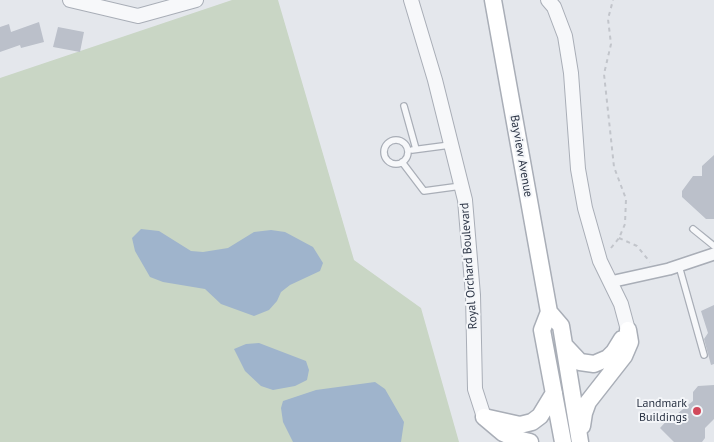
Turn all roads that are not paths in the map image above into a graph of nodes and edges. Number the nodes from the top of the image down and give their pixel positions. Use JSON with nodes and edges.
{"nodes":[{"id":1,"x":70,"y":0,"type":"edge"},
{"id":2,"x":196,"y":0,"type":"edge"},
{"id":3,"x":410,"y":0,"type":"edge"},
{"id":4,"x":548,"y":0,"type":"edge"},
{"id":5,"x":494,"y":2,"type":"edge"},
{"id":6,"x":171,"y":4,"type":"edge"},
{"id":7,"x":404,"y":106,"type":"dead end"},
{"id":8,"x":451,"y":144,"type":"junction"},
{"id":9,"x":416,"y":149,"type":"junction"},
{"id":10,"x":408,"y":150,"type":"junction"},
{"id":11,"x":402,"y":162,"type":"junction"},
{"id":12,"x":461,"y":186,"type":"junction"},
{"id":13,"x":693,"y":229,"type":"dead end"},
{"id":14,"x":714,"y":246,"type":"edge"},
{"id":15,"x":714,"y":254,"type":"edge"},
{"id":16,"x":679,"y":266,"type":"junction"},
{"id":17,"x":610,"y":282,"type":"junction"},
{"id":18,"x":549,"y":312,"type":"junction"},
{"id":19,"x":628,"y":330,"type":"junction"},
{"id":20,"x":565,"y":346,"type":"junction"},
{"id":21,"x":704,"y":355,"type":"dead end"},
{"id":22,"x":554,"y":393,"type":"junction"},
{"id":23,"x":484,"y":417,"type":"junction"},
{"id":24,"x":530,"y":442,"type":"edge"},
{"id":25,"x":563,"y":442,"type":"edge"},
{"id":26,"x":581,"y":442,"type":"edge"}],
"edges":[{"from":1,"to":6,"type":"street"},
{"from":2,"to":6,"type":"street"},
{"from":3,"to":8,"type":"street","name":"Royal Orchard Boulevard"},
{"from":4,"to":17,"type":"street"},
{"from":5,"to":18,"type":"main road","name":"Bayview Avenue"},
{"from":7,"to":9,"type":"lane"},
{"from":8,"to":9,"type":"lane"},
{"from":8,"to":12,"type":"street","name":"Royal Orchard Boulevard"},
{"from":9,"to":10,"type":"lane"},
{"from":10,"to":11,"type":"lane"},
{"from":10,"to":11,"type":"lane"},
{"from":11,"to":12,"type":"lane"},
{"from":12,"to":23,"type":"street","name":"Royal Orchard Boulevard"},
{"from":13,"to":14,"type":"lane"},
{"from":15,"to":16,"type":"street"},
{"from":16,"to":17,"type":"street"},
{"from":16,"to":21,"type":"lane"},
{"from":17,"to":19,"type":"street"},
{"from":18,"to":20,"type":"main road","name":"Bayview Avenue"},
{"from":18,"to":22,"type":"main road","name":"Bayview Avenue"},
{"from":19,"to":20,"type":"main road"},
{"from":19,"to":26,"type":"main road"},
{"from":20,"to":26,"type":"main road","name":"Bayview Avenue"},
{"from":22,"to":23,"type":"main road"},
{"from":22,"to":25,"type":"main road","name":"Bayview Avenue"},
{"from":23,"to":24,"type":"main road"}]}
